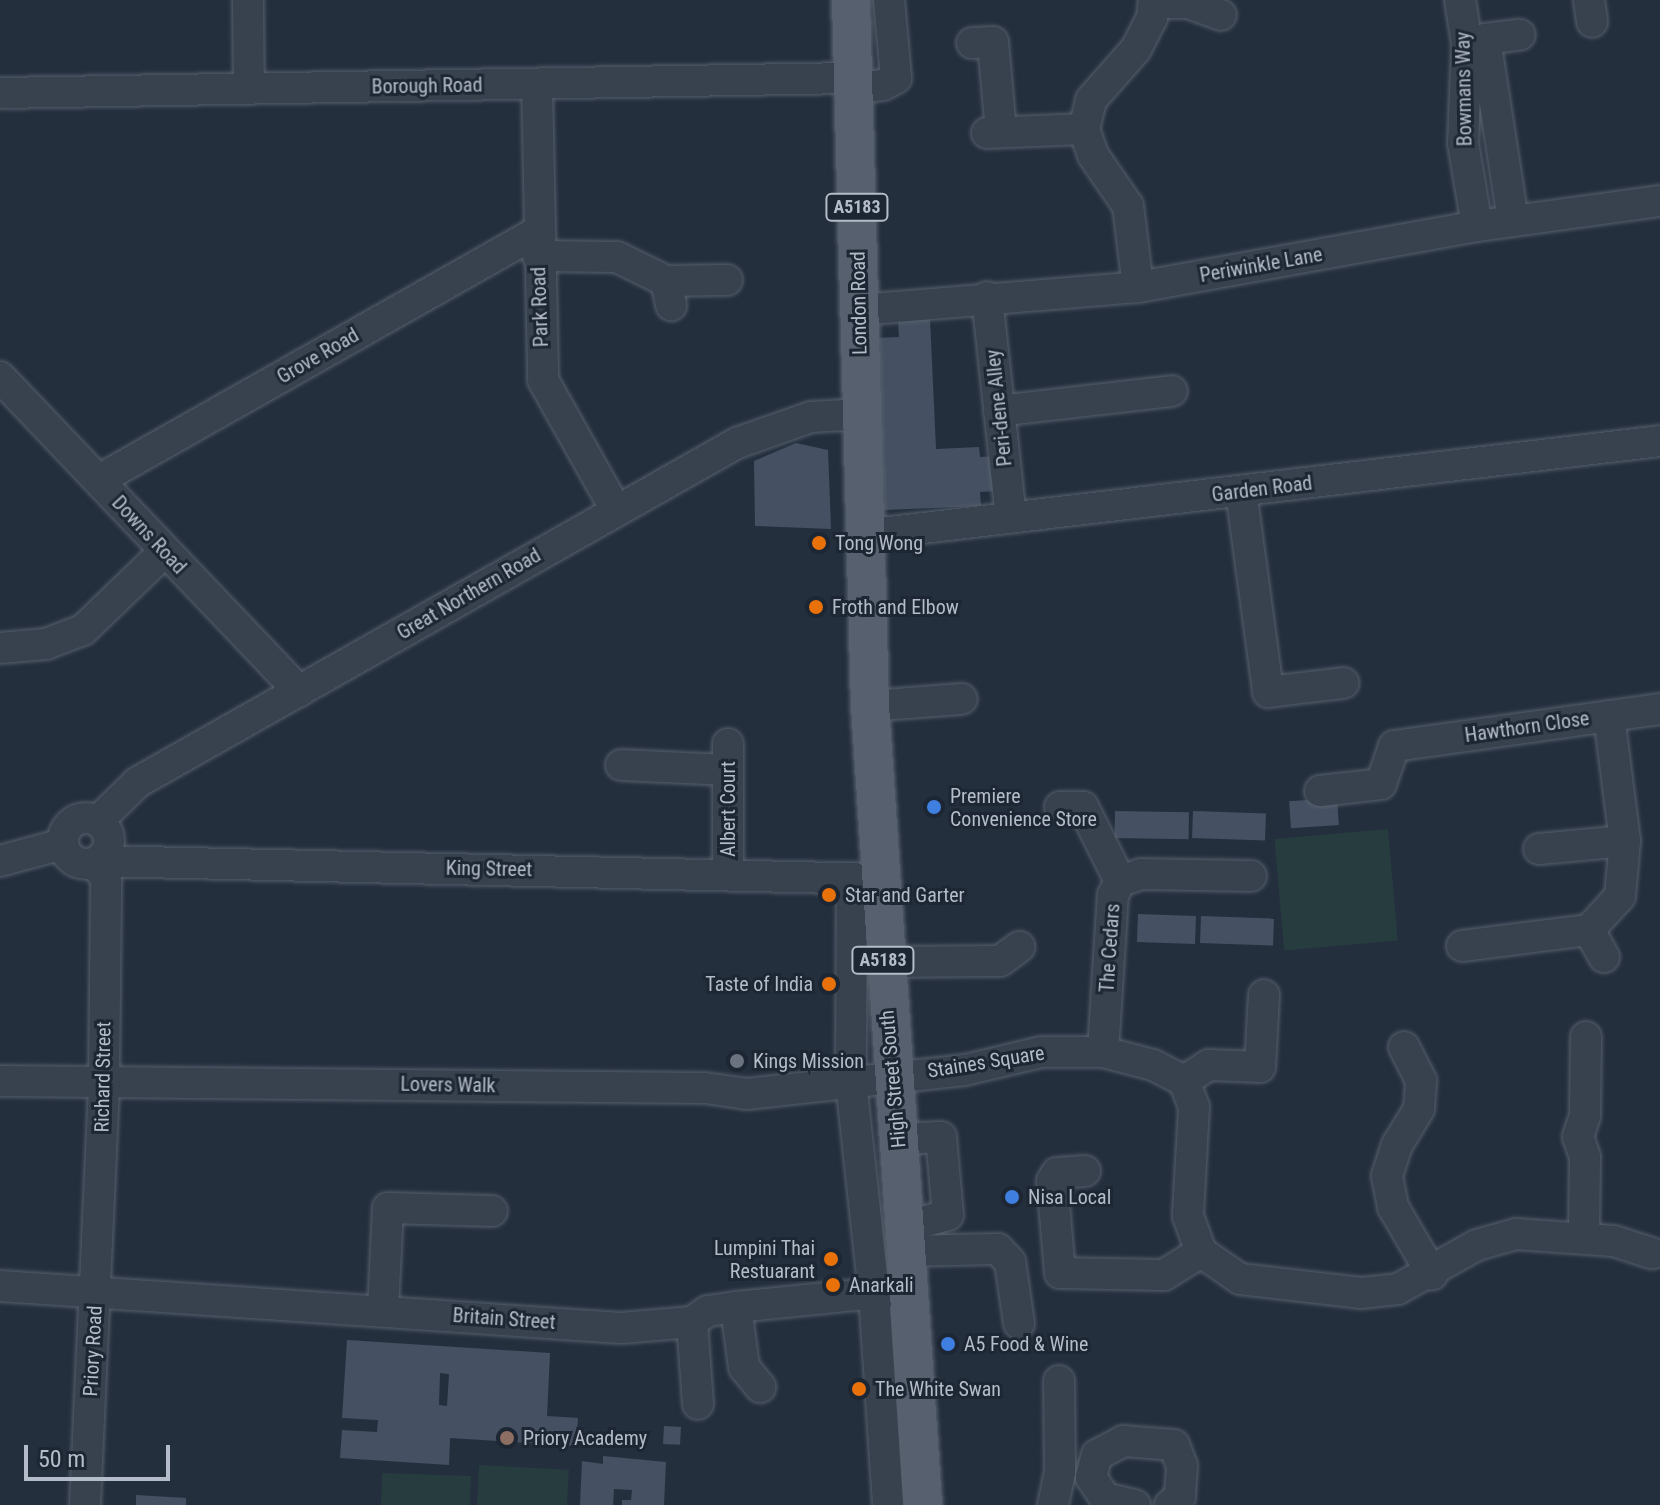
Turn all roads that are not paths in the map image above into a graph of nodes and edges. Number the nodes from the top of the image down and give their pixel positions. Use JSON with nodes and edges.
{"nodes":[{"id":1,"x":248,"y":0,"type":"edge"},
{"id":2,"x":851,"y":0,"type":"edge"},
{"id":3,"x":889,"y":0,"type":"edge"},
{"id":4,"x":1460,"y":0,"type":"edge"},
{"id":5,"x":1154,"y":1,"type":"edge"},
{"id":6,"x":1221,"y":15,"type":"dead end"},
{"id":7,"x":1520,"y":35,"type":"dead end"},
{"id":8,"x":972,"y":43,"type":"dead end"},
{"id":9,"x":853,"y":83,"type":"junction"},
{"id":10,"x":537,"y":84,"type":"junction"},
{"id":11,"x":249,"y":89,"type":"junction"},
{"id":12,"x":0,"y":93,"type":"edge"},
{"id":13,"x":1084,"y":129,"type":"junction"},
{"id":14,"x":1660,"y":201,"type":"edge"},
{"id":15,"x":1513,"y":220,"type":"junction"},
{"id":16,"x":1477,"y":226,"type":"junction"},
{"id":17,"x":538,"y":244,"type":"junction"},
{"id":18,"x":727,"y":280,"type":"dead end"},
{"id":19,"x":1138,"y":287,"type":"junction"},
{"id":20,"x":987,"y":297,"type":"junction"},
{"id":21,"x":859,"y":310,"type":"junction"},
{"id":22,"x":0,"y":377,"type":"edge"},
{"id":23,"x":1172,"y":391,"type":"dead end"},
{"id":24,"x":999,"y":411,"type":"junction"},
{"id":25,"x":862,"y":414,"type":"junction"},
{"id":26,"x":1660,"y":441,"type":"edge"},
{"id":27,"x":102,"y":484,"type":"junction"},
{"id":28,"x":1241,"y":491,"type":"junction"},
{"id":29,"x":616,"y":510,"type":"junction"},
{"id":30,"x":1011,"y":518,"type":"junction"},
{"id":31,"x":864,"y":535,"type":"junction"},
{"id":32,"x":164,"y":552,"type":"junction"},
{"id":33,"x":0,"y":648,"type":"edge"},
{"id":34,"x":1343,"y":683,"type":"dead end"},
{"id":35,"x":299,"y":691,"type":"junction"},
{"id":36,"x":962,"y":699,"type":"dead end"},
{"id":37,"x":870,"y":706,"type":"junction"},
{"id":38,"x":1660,"y":709,"type":"edge"},
{"id":39,"x":1609,"y":716,"type":"junction"},
{"id":40,"x":621,"y":765,"type":"dead end"},
{"id":41,"x":1320,"y":791,"type":"dead end"},
{"id":42,"x":1060,"y":807,"type":"dead end"},
{"id":43,"x":98,"y":821,"type":"junction"},
{"id":44,"x":1625,"y":841,"type":"junction"},
{"id":45,"x":63,"y":844,"type":"junction"},
{"id":46,"x":1539,"y":849,"type":"dead end"},
{"id":47,"x":0,"y":861,"type":"edge"},
{"id":48,"x":97,"y":862,"type":"junction"},
{"id":49,"x":728,"y":874,"type":"junction"},
{"id":50,"x":1251,"y":876,"type":"dead end"},
{"id":51,"x":866,"y":878,"type":"junction"},
{"id":52,"x":1120,"y":881,"type":"junction"},
{"id":53,"x":1589,"y":930,"type":"junction"},
{"id":54,"x":1462,"y":946,"type":"dead end"},
{"id":55,"x":1019,"y":947,"type":"dead end"},
{"id":56,"x":1604,"y":957,"type":"dead end"},
{"id":57,"x":883,"y":962,"type":"junction"},
{"id":58,"x":1264,"y":995,"type":"dead end"},
{"id":59,"x":1586,"y":1037,"type":"dead end"},
{"id":60,"x":1404,"y":1047,"type":"dead end"},
{"id":61,"x":1103,"y":1052,"type":"junction"},
{"id":62,"x":895,"y":1074,"type":"junction"},
{"id":63,"x":0,"y":1081,"type":"edge"},
{"id":64,"x":104,"y":1081,"type":"junction"},
{"id":65,"x":1184,"y":1081,"type":"junction"},
{"id":66,"x":851,"y":1082,"type":"junction"},
{"id":67,"x":1085,"y":1171,"type":"dead end"},
{"id":68,"x":492,"y":1211,"type":"dead end"},
{"id":69,"x":904,"y":1239,"type":"junction"},
{"id":70,"x":1599,"y":1239,"type":"junction"},
{"id":71,"x":1201,"y":1252,"type":"junction"},
{"id":72,"x":1652,"y":1253,"type":"dead end"},
{"id":73,"x":1432,"y":1274,"type":"junction"},
{"id":74,"x":0,"y":1286,"type":"edge"},
{"id":75,"x":891,"y":1291,"type":"junction"},
{"id":76,"x":96,"y":1293,"type":"junction"},
{"id":77,"x":736,"y":1307,"type":"junction"},
{"id":78,"x":383,"y":1310,"type":"junction"},
{"id":79,"x":692,"y":1322,"type":"junction"},
{"id":80,"x":1019,"y":1323,"type":"dead end"},
{"id":81,"x":1059,"y":1381,"type":"dead end"},
{"id":82,"x":760,"y":1387,"type":"dead end"},
{"id":83,"x":698,"y":1404,"type":"dead end"},
{"id":84,"x":1060,"y":1472,"type":"junction"},
{"id":85,"x":1091,"y":1477,"type":"junction"},
{"id":86,"x":85,"y":1505,"type":"edge"},
{"id":87,"x":888,"y":1505,"type":"edge"},
{"id":88,"x":923,"y":1505,"type":"edge"},
{"id":89,"x":1053,"y":1505,"type":"edge"},
{"id":90,"x":1135,"y":1505,"type":"edge"},
{"id":91,"x":1170,"y":1505,"type":"edge"}],
"edges":[{"from":1,"to":11,"type":"street"},
{"from":2,"to":9,"type":"main road","name":"London Road","number":"A5183"},
{"from":3,"to":9,"type":"street","name":"Borough Road"},
{"from":4,"to":16,"type":"street","name":"Bowmans Way"},
{"from":5,"to":6,"type":"street"},
{"from":5,"to":13,"type":"street"},
{"from":7,"to":15,"type":"street"},
{"from":8,"to":13,"type":"street"},
{"from":9,"to":10,"type":"street","name":"Borough Road"},
{"from":9,"to":21,"type":"main road","name":"London Road","number":"A5183"},
{"from":10,"to":11,"type":"street","name":"Borough Road"},
{"from":10,"to":17,"type":"street","name":"Park Road"},
{"from":11,"to":12,"type":"street","name":"Borough Road"},
{"from":13,"to":19,"type":"street"},
{"from":14,"to":15,"type":"street","name":"Periwinkle Lane"},
{"from":15,"to":16,"type":"street","name":"Periwinkle Lane"},
{"from":16,"to":19,"type":"street","name":"Periwinkle Lane"},
{"from":17,"to":18,"type":"street"},
{"from":17,"to":27,"type":"street","name":"Grove Road"},
{"from":17,"to":29,"type":"street","name":"Park Road"},
{"from":19,"to":20,"type":"street","name":"Periwinkle Lane"},
{"from":20,"to":21,"type":"street","name":"Periwinkle Lane"},
{"from":20,"to":24,"type":"street","name":"Peri-dene Alley"},
{"from":21,"to":25,"type":"main road","name":"London Road","number":"A5183"},
{"from":22,"to":27,"type":"street","name":"Downs Road"},
{"from":23,"to":24,"type":"street"},
{"from":24,"to":30,"type":"street","name":"Peri-dene Alley"},
{"from":25,"to":29,"type":"street","name":"Great Northern Road"},
{"from":25,"to":31,"type":"main road","name":"High Street South","number":"A5183"},
{"from":26,"to":28,"type":"street","name":"Garden Road"},
{"from":27,"to":32,"type":"street","name":"Downs Road"},
{"from":28,"to":30,"type":"street","name":"Garden Road"},
{"from":28,"to":34,"type":"street"},
{"from":29,"to":35,"type":"street","name":"Great Northern Road"},
{"from":30,"to":31,"type":"street","name":"Garden Road"},
{"from":31,"to":37,"type":"main road","name":"High Street South","number":"A5183"},
{"from":32,"to":33,"type":"street"},
{"from":32,"to":35,"type":"street","name":"Downs Road"},
{"from":35,"to":43,"type":"street","name":"Great Northern Road"},
{"from":36,"to":37,"type":"street"},
{"from":37,"to":51,"type":"main road","name":"High Street South","number":"A5183"},
{"from":38,"to":39,"type":"street","name":"Hawthorn Close"},
{"from":39,"to":41,"type":"street","name":"Hawthorn Close"},
{"from":39,"to":44,"type":"street"},
{"from":40,"to":49,"type":"street","name":"Albert Court"},
{"from":42,"to":52,"type":"street"},
{"from":43,"to":45,"type":"street","name":"Great Northern Road"},
{"from":43,"to":48,"type":"street"},
{"from":44,"to":46,"type":"street"},
{"from":44,"to":53,"type":"street"},
{"from":45,"to":47,"type":"street"},
{"from":45,"to":48,"type":"street"},
{"from":48,"to":49,"type":"street","name":"King Street"},
{"from":48,"to":64,"type":"street","name":"Richard Street"},
{"from":49,"to":51,"type":"street","name":"King Street"},
{"from":50,"to":52,"type":"street","name":"The Cedars"},
{"from":51,"to":57,"type":"main road","name":"High Street South","number":"A5183"},
{"from":51,"to":66,"type":"street"},
{"from":52,"to":61,"type":"street","name":"The Cedars"},
{"from":53,"to":54,"type":"street"},
{"from":53,"to":56,"type":"street"},
{"from":55,"to":57,"type":"street"},
{"from":57,"to":62,"type":"main road","name":"High Street South","number":"A5183"},
{"from":58,"to":65,"type":"street"},
{"from":59,"to":70,"type":"street"},
{"from":60,"to":73,"type":"street"},
{"from":61,"to":62,"type":"street","name":"Staines Square"},
{"from":61,"to":65,"type":"street","name":"Staines Square"},
{"from":62,"to":66,"type":"street","name":"Lovers Walk"},
{"from":62,"to":69,"type":"main road","name":"High Street South","number":"A5183"},
{"from":63,"to":64,"type":"street","name":"Lovers Walk"},
{"from":64,"to":66,"type":"street","name":"Lovers Walk"},
{"from":64,"to":76,"type":"street","name":"Richard Street"},
{"from":65,"to":71,"type":"street"},
{"from":66,"to":75,"type":"street"},
{"from":67,"to":71,"type":"street"},
{"from":68,"to":78,"type":"street"},
{"from":69,"to":75,"type":"main road","name":"High Street South","number":"A5183"},
{"from":69,"to":80,"type":"street"},
{"from":70,"to":72,"type":"street"},
{"from":70,"to":73,"type":"street"},
{"from":71,"to":73,"type":"street"},
{"from":74,"to":76,"type":"street","name":"Britain Street"},
{"from":75,"to":77,"type":"street","name":"Britain Street"},
{"from":75,"to":87,"type":"street"},
{"from":75,"to":88,"type":"main road","name":"High Street South","number":"A5183"},
{"from":76,"to":78,"type":"street","name":"Britain Street"},
{"from":76,"to":86,"type":"street","name":"Priory Road"},
{"from":77,"to":79,"type":"street","name":"Britain Street"},
{"from":77,"to":82,"type":"street"},
{"from":78,"to":79,"type":"street","name":"Britain Street"},
{"from":79,"to":83,"type":"street"},
{"from":81,"to":84,"type":"street"},
{"from":84,"to":85,"type":"street"},
{"from":84,"to":89,"type":"street"},
{"from":85,"to":90,"type":"street"},
{"from":85,"to":91,"type":"street"}]}
